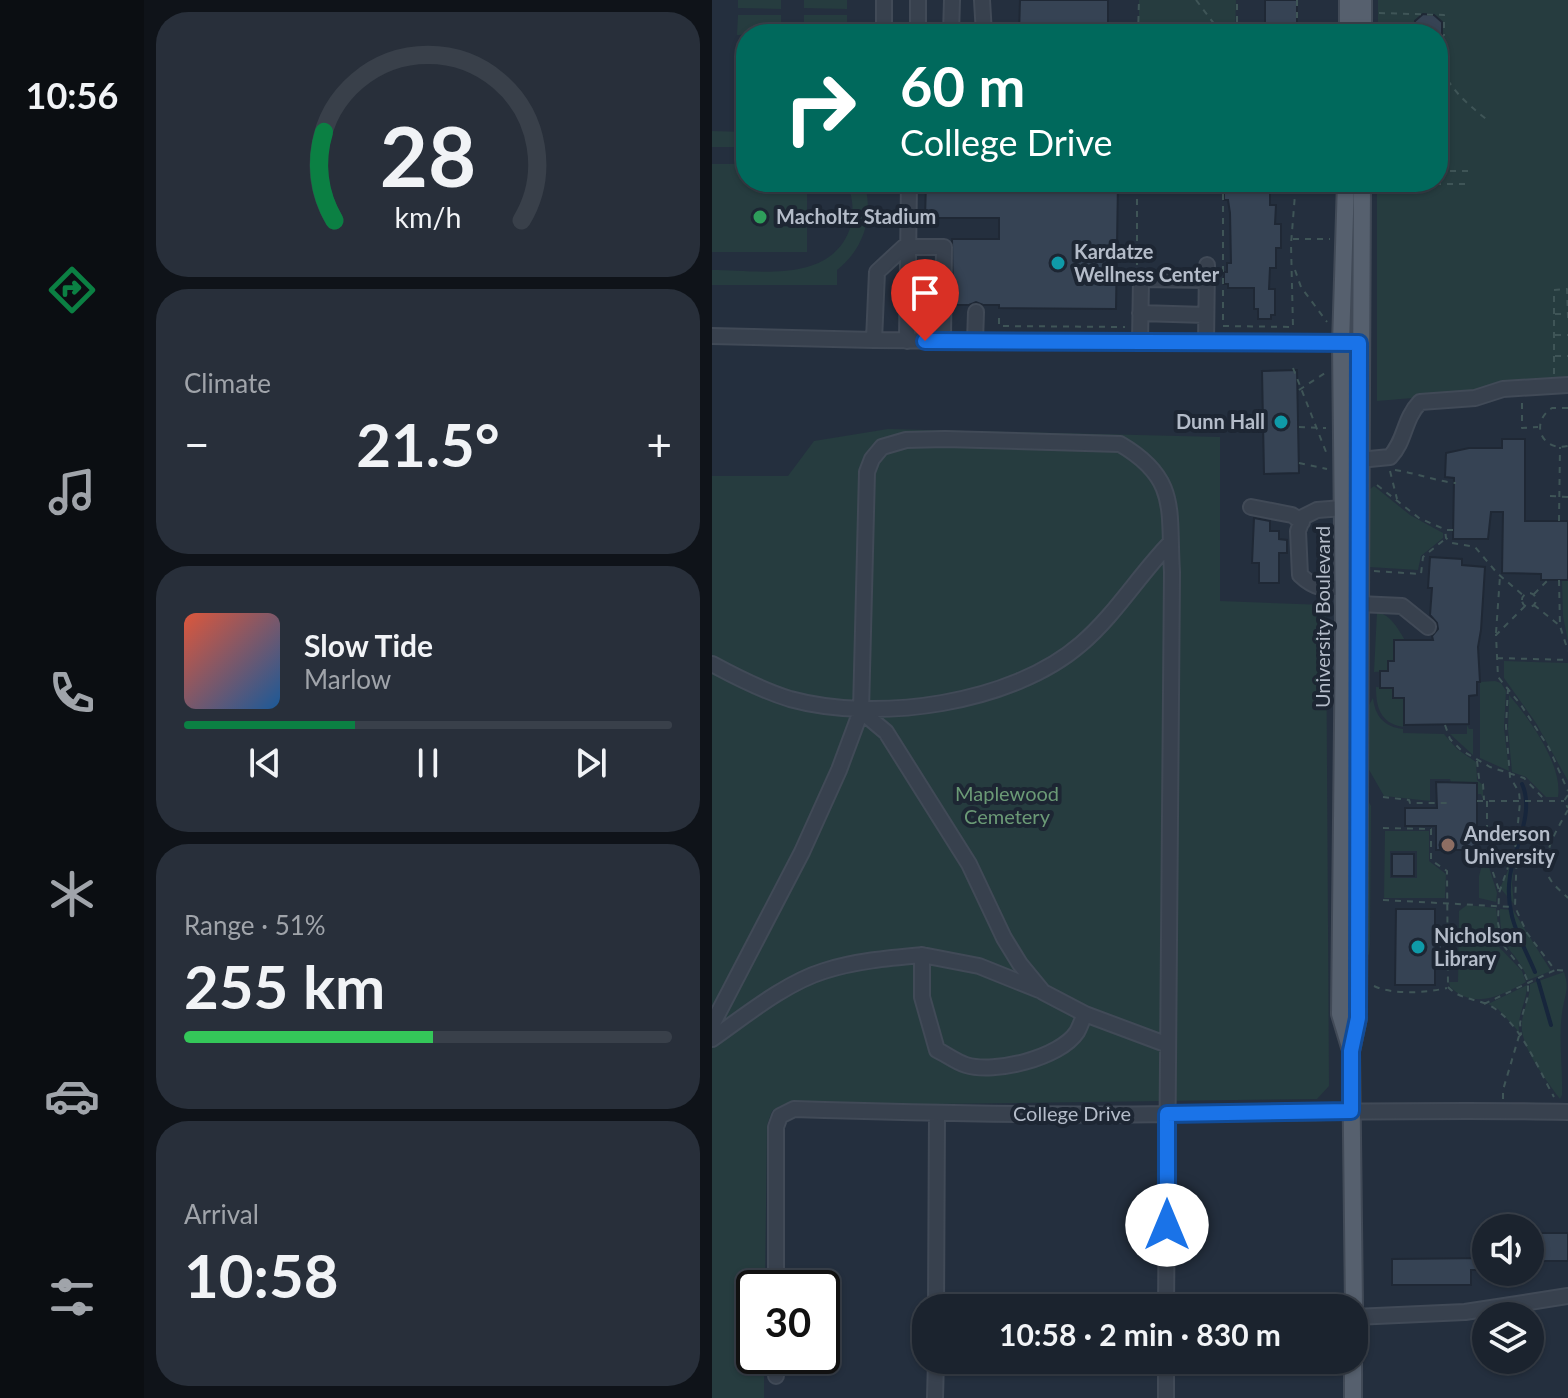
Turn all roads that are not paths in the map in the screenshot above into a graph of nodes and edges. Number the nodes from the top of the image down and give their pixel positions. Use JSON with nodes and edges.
{"nodes":[{"id":1,"x":884,"y":0,"type":"edge"},
{"id":2,"x":918,"y":0,"type":"edge"},
{"id":3,"x":952,"y":0,"type":"edge"},
{"id":4,"x":982,"y":0,"type":"edge"},
{"id":5,"x":1348,"y":0,"type":"edge"},
{"id":6,"x":884,"y":24,"type":"edge"},
{"id":7,"x":918,"y":24,"type":"edge"},
{"id":8,"x":951,"y":24,"type":"edge"},
{"id":9,"x":983,"y":24,"type":"edge"},
{"id":10,"x":1344,"y":24,"type":"edge"},
{"id":11,"x":909,"y":192,"type":"edge"},
{"id":12,"x":1346,"y":192,"type":"edge"},
{"id":13,"x":1366,"y":192,"type":"edge"},
{"id":14,"x":908,"y":247,"type":"junction"},
{"id":15,"x":976,"y":312,"type":"dead end"},
{"id":16,"x":1206,"y":315,"type":"junction"},
{"id":17,"x":1139,"y":320,"type":"junction"},
{"id":18,"x":712,"y":336,"type":"edge"},
{"id":19,"x":874,"y":340,"type":"junction"},
{"id":20,"x":907,"y":341,"type":"junction"},
{"id":21,"x":943,"y":341,"type":"junction"},
{"id":22,"x":975,"y":341,"type":"junction"},
{"id":23,"x":1140,"y":343,"type":"junction"},
{"id":24,"x":1206,"y":343,"type":"junction"},
{"id":25,"x":1359,"y":343,"type":"junction"},
{"id":26,"x":1341,"y":344,"type":"junction"},
{"id":27,"x":1561,"y":386,"type":"edge"},
{"id":28,"x":1359,"y":460,"type":"junction"},
{"id":29,"x":1251,"y":507,"type":"dead end"},
{"id":30,"x":1343,"y":508,"type":"junction"},
{"id":31,"x":1302,"y":522,"type":"junction"},
{"id":32,"x":1170,"y":543,"type":"junction"},
{"id":33,"x":1351,"y":587,"type":"junction"},
{"id":34,"x":1359,"y":604,"type":"junction"},
{"id":35,"x":1428,"y":627,"type":"dead end"},
{"id":36,"x":712,"y":664,"type":"edge"},
{"id":37,"x":861,"y":711,"type":"junction"},
{"id":38,"x":922,"y":955,"type":"junction"},
{"id":39,"x":1356,"y":975,"type":"junction"},
{"id":40,"x":1043,"y":992,"type":"junction"},
{"id":41,"x":1085,"y":1014,"type":"junction"},
{"id":42,"x":712,"y":1025,"type":"edge"},
{"id":43,"x":712,"y":1039,"type":"edge"},
{"id":44,"x":1168,"y":1045,"type":"junction"},
{"id":45,"x":1563,"y":1108,"type":"edge"},
{"id":46,"x":1351,"y":1111,"type":"junction"},
{"id":47,"x":937,"y":1114,"type":"junction"},
{"id":48,"x":1167,"y":1114,"type":"junction"},
{"id":49,"x":776,"y":1270,"type":"edge"},
{"id":50,"x":936,"y":1294,"type":"edge"},
{"id":51,"x":1166,"y":1294,"type":"edge"},
{"id":52,"x":1354,"y":1294,"type":"edge"},
{"id":53,"x":1568,"y":1296,"type":"edge"},
{"id":54,"x":1368,"y":1316,"type":"edge"},
{"id":55,"x":936,"y":1374,"type":"edge"},
{"id":56,"x":1166,"y":1374,"type":"edge"},
{"id":57,"x":1353,"y":1374,"type":"edge"},
{"id":58,"x":935,"y":1398,"type":"edge"},
{"id":59,"x":1166,"y":1398,"type":"edge"},
{"id":60,"x":1353,"y":1398,"type":"edge"}],
"edges":[{"from":1,"to":6,"type":"street"},
{"from":2,"to":7,"type":"street"},
{"from":3,"to":8,"type":"street"},
{"from":4,"to":9,"type":"street"},
{"from":5,"to":10,"type":"main road"},
{"from":11,"to":14,"type":"street"},
{"from":12,"to":26,"type":"main road","name":"University Boulevard"},
{"from":13,"to":25,"type":"main road","name":"University Boulevard"},
{"from":14,"to":19,"type":"street"},
{"from":14,"to":20,"type":"street"},
{"from":14,"to":21,"type":"street"},
{"from":15,"to":22,"type":"street"},
{"from":16,"to":17,"type":"street"},
{"from":16,"to":17,"type":"street"},
{"from":16,"to":24,"type":"street"},
{"from":17,"to":23,"type":"street"},
{"from":18,"to":19,"type":"street"},
{"from":19,"to":20,"type":"street"},
{"from":20,"to":21,"type":"street"},
{"from":21,"to":22,"type":"street"},
{"from":22,"to":23,"type":"street"},
{"from":23,"to":24,"type":"street"},
{"from":24,"to":26,"type":"street"},
{"from":25,"to":26,"type":"street"},
{"from":25,"to":28,"type":"main road","name":"University Boulevard"},
{"from":26,"to":30,"type":"main road","name":"University Boulevard"},
{"from":27,"to":28,"type":"street"},
{"from":28,"to":33,"type":"main road","name":"University Boulevard"},
{"from":29,"to":31,"type":"street"},
{"from":30,"to":31,"type":"street"},
{"from":30,"to":33,"type":"main road","name":"University Boulevard"},
{"from":31,"to":33,"type":"street"},
{"from":32,"to":37,"type":"street"},
{"from":32,"to":37,"type":"street"},
{"from":32,"to":44,"type":"street"},
{"from":33,"to":34,"type":"main road","name":"University Boulevard"},
{"from":33,"to":39,"type":"main road","name":"University Boulevard"},
{"from":34,"to":35,"type":"street"},
{"from":34,"to":39,"type":"main road","name":"University Boulevard"},
{"from":36,"to":37,"type":"street"},
{"from":37,"to":40,"type":"street"},
{"from":37,"to":42,"type":"street"},
{"from":38,"to":40,"type":"street"},
{"from":38,"to":41,"type":"street"},
{"from":38,"to":43,"type":"street"},
{"from":39,"to":46,"type":"main road","name":"University Boulevard"},
{"from":40,"to":41,"type":"street"},
{"from":41,"to":44,"type":"street"},
{"from":44,"to":48,"type":"street"},
{"from":45,"to":46,"type":"street","name":"College Drive"},
{"from":46,"to":48,"type":"street","name":"College Drive"},
{"from":46,"to":52,"type":"main road","name":"University Boulevard"},
{"from":47,"to":48,"type":"street","name":"College Drive"},
{"from":47,"to":49,"type":"street","name":"College Drive"},
{"from":47,"to":50,"type":"street"},
{"from":48,"to":51,"type":"street"},
{"from":53,"to":54,"type":"street"},
{"from":55,"to":58,"type":"street"},
{"from":56,"to":59,"type":"street"},
{"from":57,"to":60,"type":"main road"}]}
